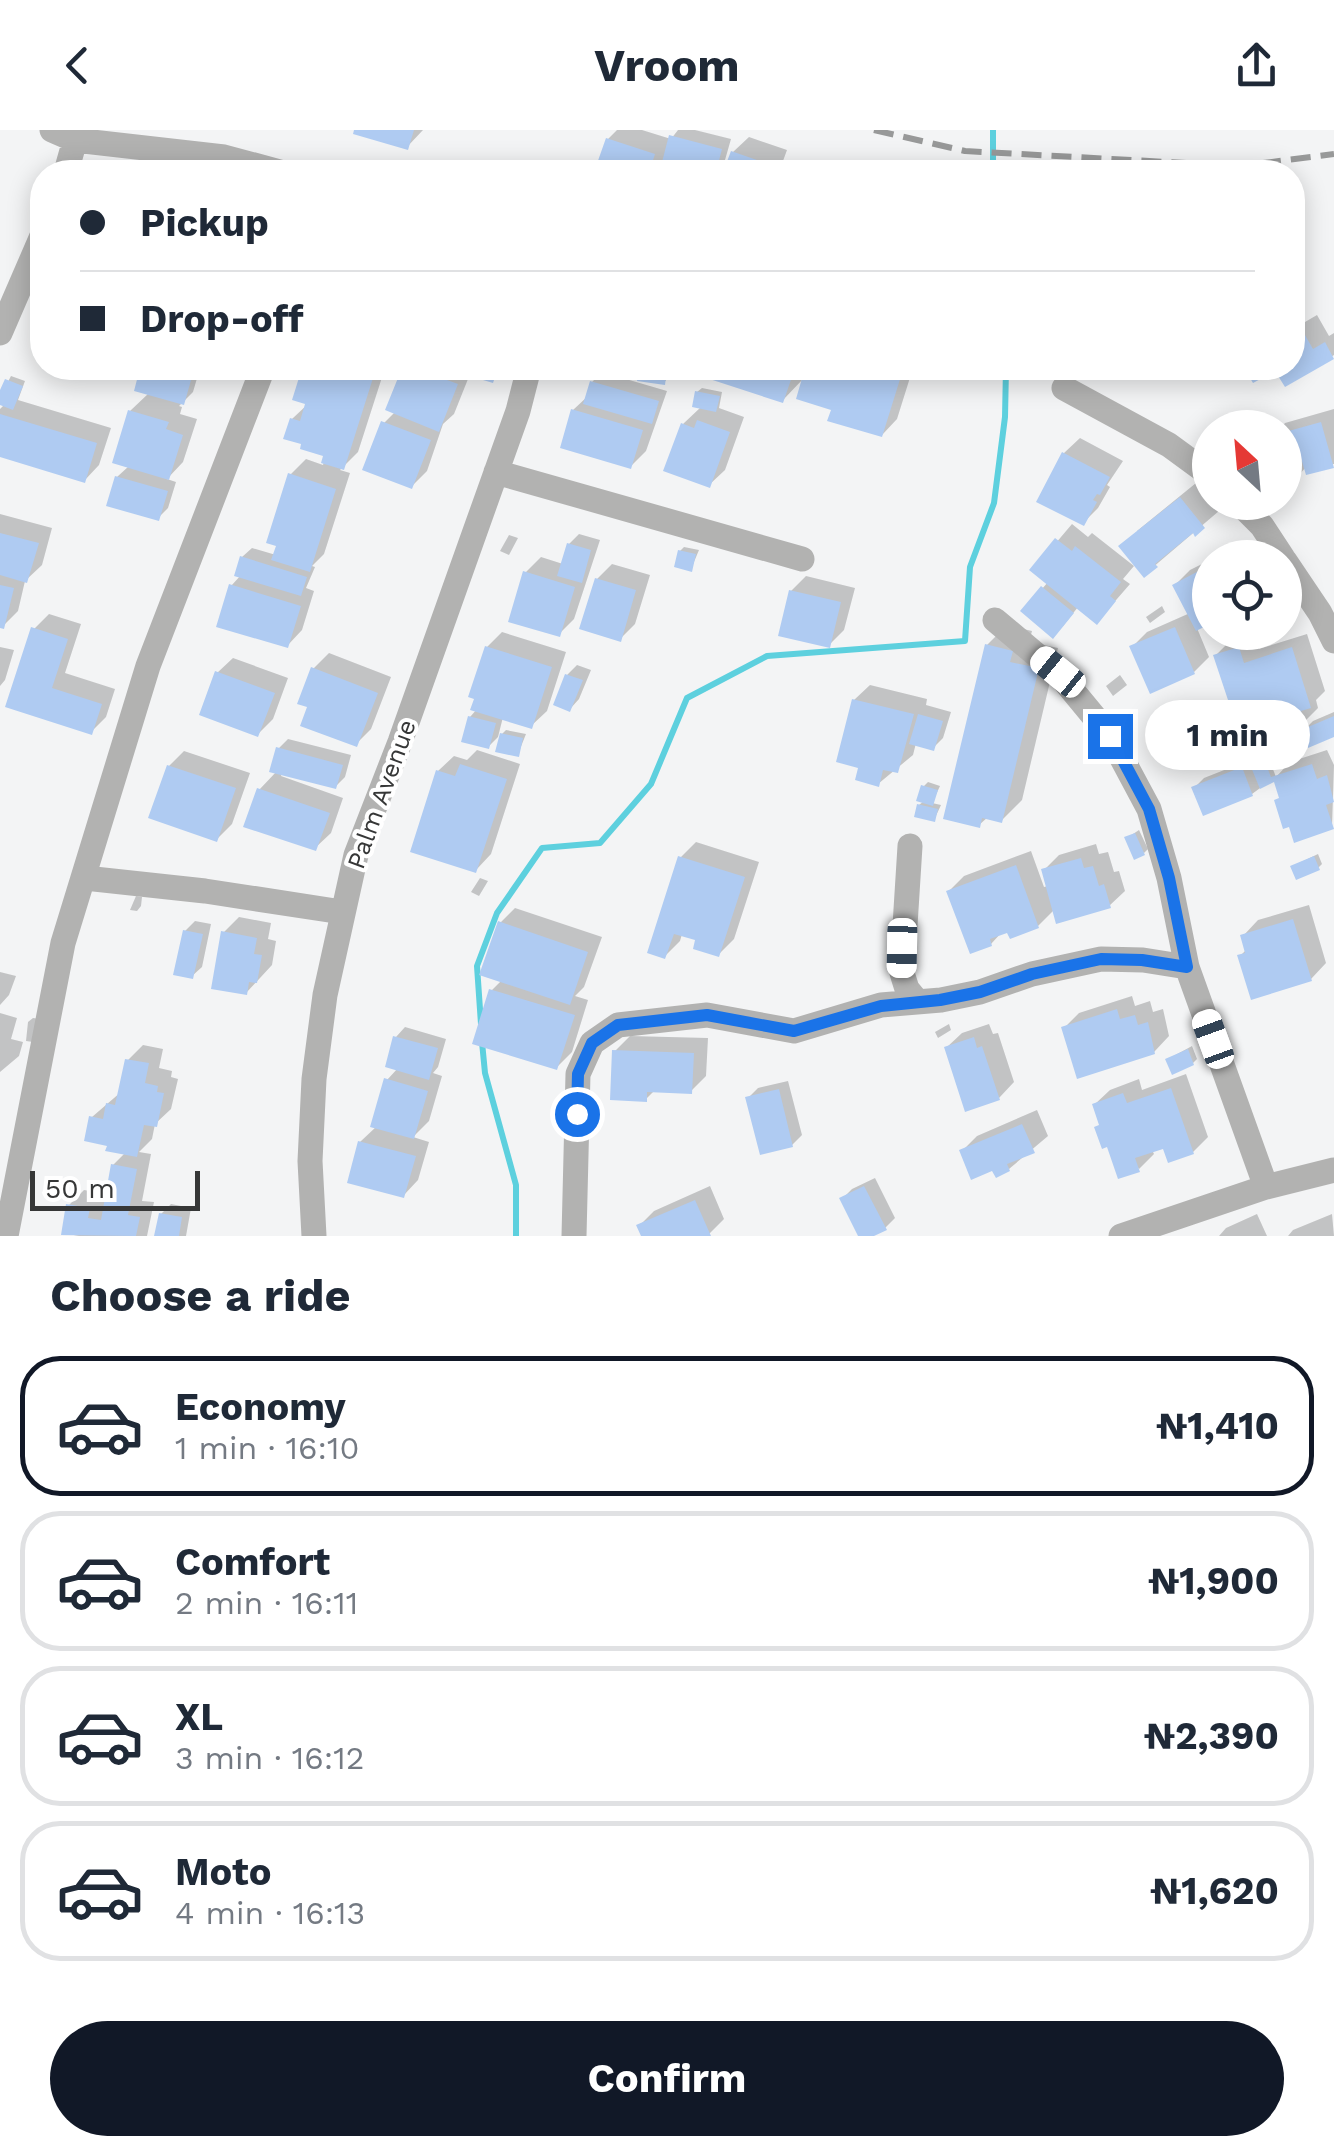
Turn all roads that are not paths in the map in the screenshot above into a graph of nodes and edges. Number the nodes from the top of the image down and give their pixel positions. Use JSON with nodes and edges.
{"nodes":[{"id":1,"x":64,"y":135,"type":"edge"},
{"id":2,"x":65,"y":160,"type":"edge"},
{"id":3,"x":232,"y":160,"type":"edge"},
{"id":4,"x":30,"y":264,"type":"edge"},
{"id":5,"x":0,"y":333,"type":"edge"},
{"id":6,"x":258,"y":380,"type":"edge"},
{"id":7,"x":525,"y":380,"type":"edge"},
{"id":8,"x":1064,"y":388,"type":"dead end"},
{"id":9,"x":1192,"y":461,"type":"edge"},
{"id":10,"x":496,"y":472,"type":"junction"},
{"id":11,"x":1256,"y":520,"type":"edge"},
{"id":12,"x":1271,"y":540,"type":"edge"},
{"id":13,"x":802,"y":559,"type":"dead end"},
{"id":14,"x":1302,"y":586,"type":"edge"},
{"id":15,"x":995,"y":620,"type":"dead end"},
{"id":16,"x":1334,"y":641,"type":"edge"},
{"id":17,"x":910,"y":846,"type":"dead end"},
{"id":18,"x":85,"y":878,"type":"junction"},
{"id":19,"x":342,"y":912,"type":"junction"},
{"id":20,"x":1187,"y":967,"type":"junction"},
{"id":21,"x":916,"y":1000,"type":"junction"},
{"id":22,"x":1334,"y":1170,"type":"edge"},
{"id":23,"x":1266,"y":1188,"type":"junction"},
{"id":24,"x":6,"y":1236,"type":"edge"},
{"id":25,"x":314,"y":1236,"type":"edge"},
{"id":26,"x":574,"y":1236,"type":"edge"},
{"id":27,"x":1121,"y":1236,"type":"edge"}],
"edges":[{"from":1,"to":2,"type":"street"},
{"from":1,"to":3,"type":"street"},
{"from":4,"to":5,"type":"street"},
{"from":6,"to":18,"type":"street"},
{"from":7,"to":10,"type":"street","name":"Palm Avenue"},
{"from":8,"to":9,"type":"street"},
{"from":10,"to":13,"type":"street"},
{"from":10,"to":19,"type":"street","name":"Palm Avenue"},
{"from":11,"to":12,"type":"street"},
{"from":14,"to":16,"type":"street"},
{"from":15,"to":20,"type":"street"},
{"from":17,"to":21,"type":"street"},
{"from":18,"to":19,"type":"street"},
{"from":18,"to":24,"type":"street"},
{"from":19,"to":25,"type":"street","name":"Palm Avenue"},
{"from":20,"to":21,"type":"street"},
{"from":20,"to":23,"type":"street"},
{"from":21,"to":26,"type":"street"},
{"from":22,"to":23,"type":"street"},
{"from":23,"to":27,"type":"street"}]}
